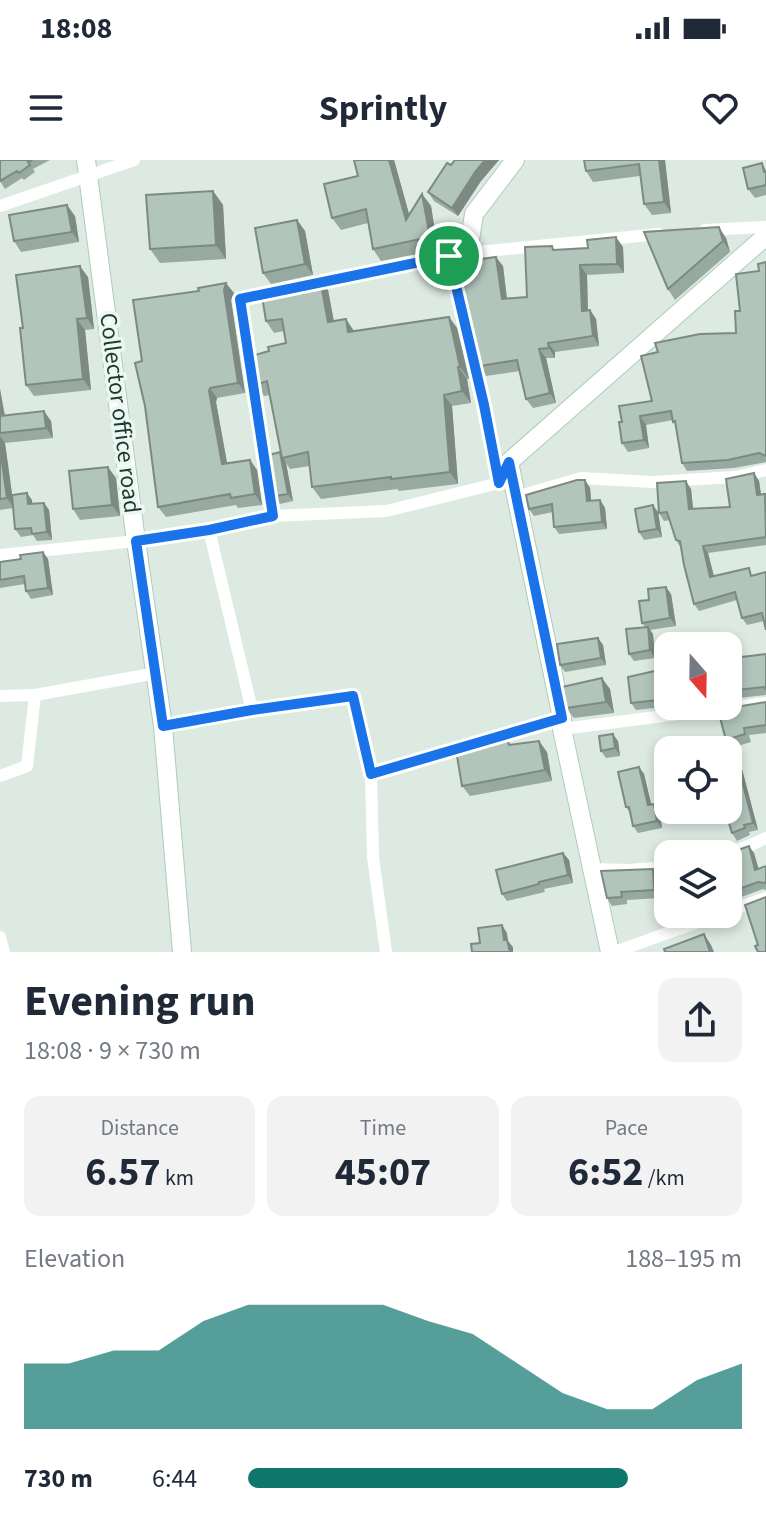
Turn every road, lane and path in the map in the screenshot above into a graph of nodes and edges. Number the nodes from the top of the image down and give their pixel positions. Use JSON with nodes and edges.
{"nodes":[{"id":1,"x":134,"y":160,"type":"edge"},
{"id":2,"x":515,"y":160,"type":"edge"},
{"id":3,"x":87,"y":168,"type":"edge"},
{"id":4,"x":0,"y":206,"type":"edge"},
{"id":5,"x":766,"y":227,"type":"edge"},
{"id":6,"x":698,"y":231,"type":"edge"},
{"id":7,"x":669,"y":233,"type":"edge"},
{"id":8,"x":766,"y":236,"type":"edge"},
{"id":9,"x":458,"y":255,"type":"junction"},
{"id":10,"x":300,"y":287,"type":"edge"},
{"id":11,"x":285,"y":290,"type":"edge"},
{"id":12,"x":509,"y":462,"type":"junction"},
{"id":13,"x":766,"y":470,"type":"edge"},
{"id":14,"x":499,"y":483,"type":"junction"},
{"id":15,"x":516,"y":497,"type":"junction"},
{"id":16,"x":273,"y":516,"type":"junction"},
{"id":17,"x":209,"y":530,"type":"junction"},
{"id":18,"x":136,"y":541,"type":"junction"},
{"id":19,"x":0,"y":555,"type":"edge"},
{"id":20,"x":157,"y":673,"type":"junction"},
{"id":21,"x":35,"y":695,"type":"junction"},
{"id":22,"x":0,"y":696,"type":"edge"},
{"id":23,"x":766,"y":703,"type":"edge"},
{"id":24,"x":252,"y":710,"type":"junction"},
{"id":25,"x":562,"y":724,"type":"junction"},
{"id":26,"x":163,"y":726,"type":"junction"},
{"id":27,"x":371,"y":774,"type":"junction"},
{"id":28,"x":0,"y":776,"type":"edge"},
{"id":29,"x":766,"y":838,"type":"edge"},
{"id":30,"x":742,"y":848,"type":"edge"},
{"id":31,"x":654,"y":868,"type":"edge"},
{"id":32,"x":593,"y":869,"type":"junction"},
{"id":33,"x":766,"y":898,"type":"edge"},
{"id":34,"x":742,"y":906,"type":"edge"},
{"id":35,"x":681,"y":928,"type":"edge"},
{"id":36,"x":0,"y":937,"type":"edge"},
{"id":37,"x":4,"y":952,"type":"edge"},
{"id":38,"x":182,"y":952,"type":"edge"},
{"id":39,"x":386,"y":952,"type":"edge"},
{"id":40,"x":613,"y":952,"type":"edge"}],
"edges":[{"from":1,"to":3,"type":"street"},
{"from":2,"to":9,"type":"street"},
{"from":3,"to":4,"type":"street"},
{"from":3,"to":18,"type":"street","name":"Collector office road"},
{"from":5,"to":6,"type":"street"},
{"from":7,"to":9,"type":"street"},
{"from":8,"to":12,"type":"street"},
{"from":9,"to":10,"type":"street"},
{"from":9,"to":14,"type":"street"},
{"from":11,"to":16,"type":"street"},
{"from":12,"to":14,"type":"street"},
{"from":12,"to":15,"type":"street"},
{"from":13,"to":15,"type":"street"},
{"from":14,"to":16,"type":"street"},
{"from":15,"to":25,"type":"street"},
{"from":16,"to":17,"type":"street"},
{"from":17,"to":18,"type":"street"},
{"from":17,"to":24,"type":"street"},
{"from":18,"to":19,"type":"street"},
{"from":18,"to":20,"type":"street","name":"Collector office road"},
{"from":20,"to":21,"type":"street"},
{"from":20,"to":26,"type":"street","name":"Collector office road"},
{"from":21,"to":22,"type":"street"},
{"from":21,"to":28,"type":"street"},
{"from":23,"to":25,"type":"street"},
{"from":24,"to":26,"type":"street"},
{"from":24,"to":27,"type":"street"},
{"from":25,"to":27,"type":"street"},
{"from":25,"to":32,"type":"street"},
{"from":26,"to":38,"type":"street","name":"Collector office road"},
{"from":27,"to":39,"type":"street"},
{"from":29,"to":30,"type":"street"},
{"from":31,"to":32,"type":"street"},
{"from":32,"to":40,"type":"street"},
{"from":33,"to":34,"type":"street"},
{"from":35,"to":40,"type":"street"},
{"from":36,"to":37,"type":"street"}]}
